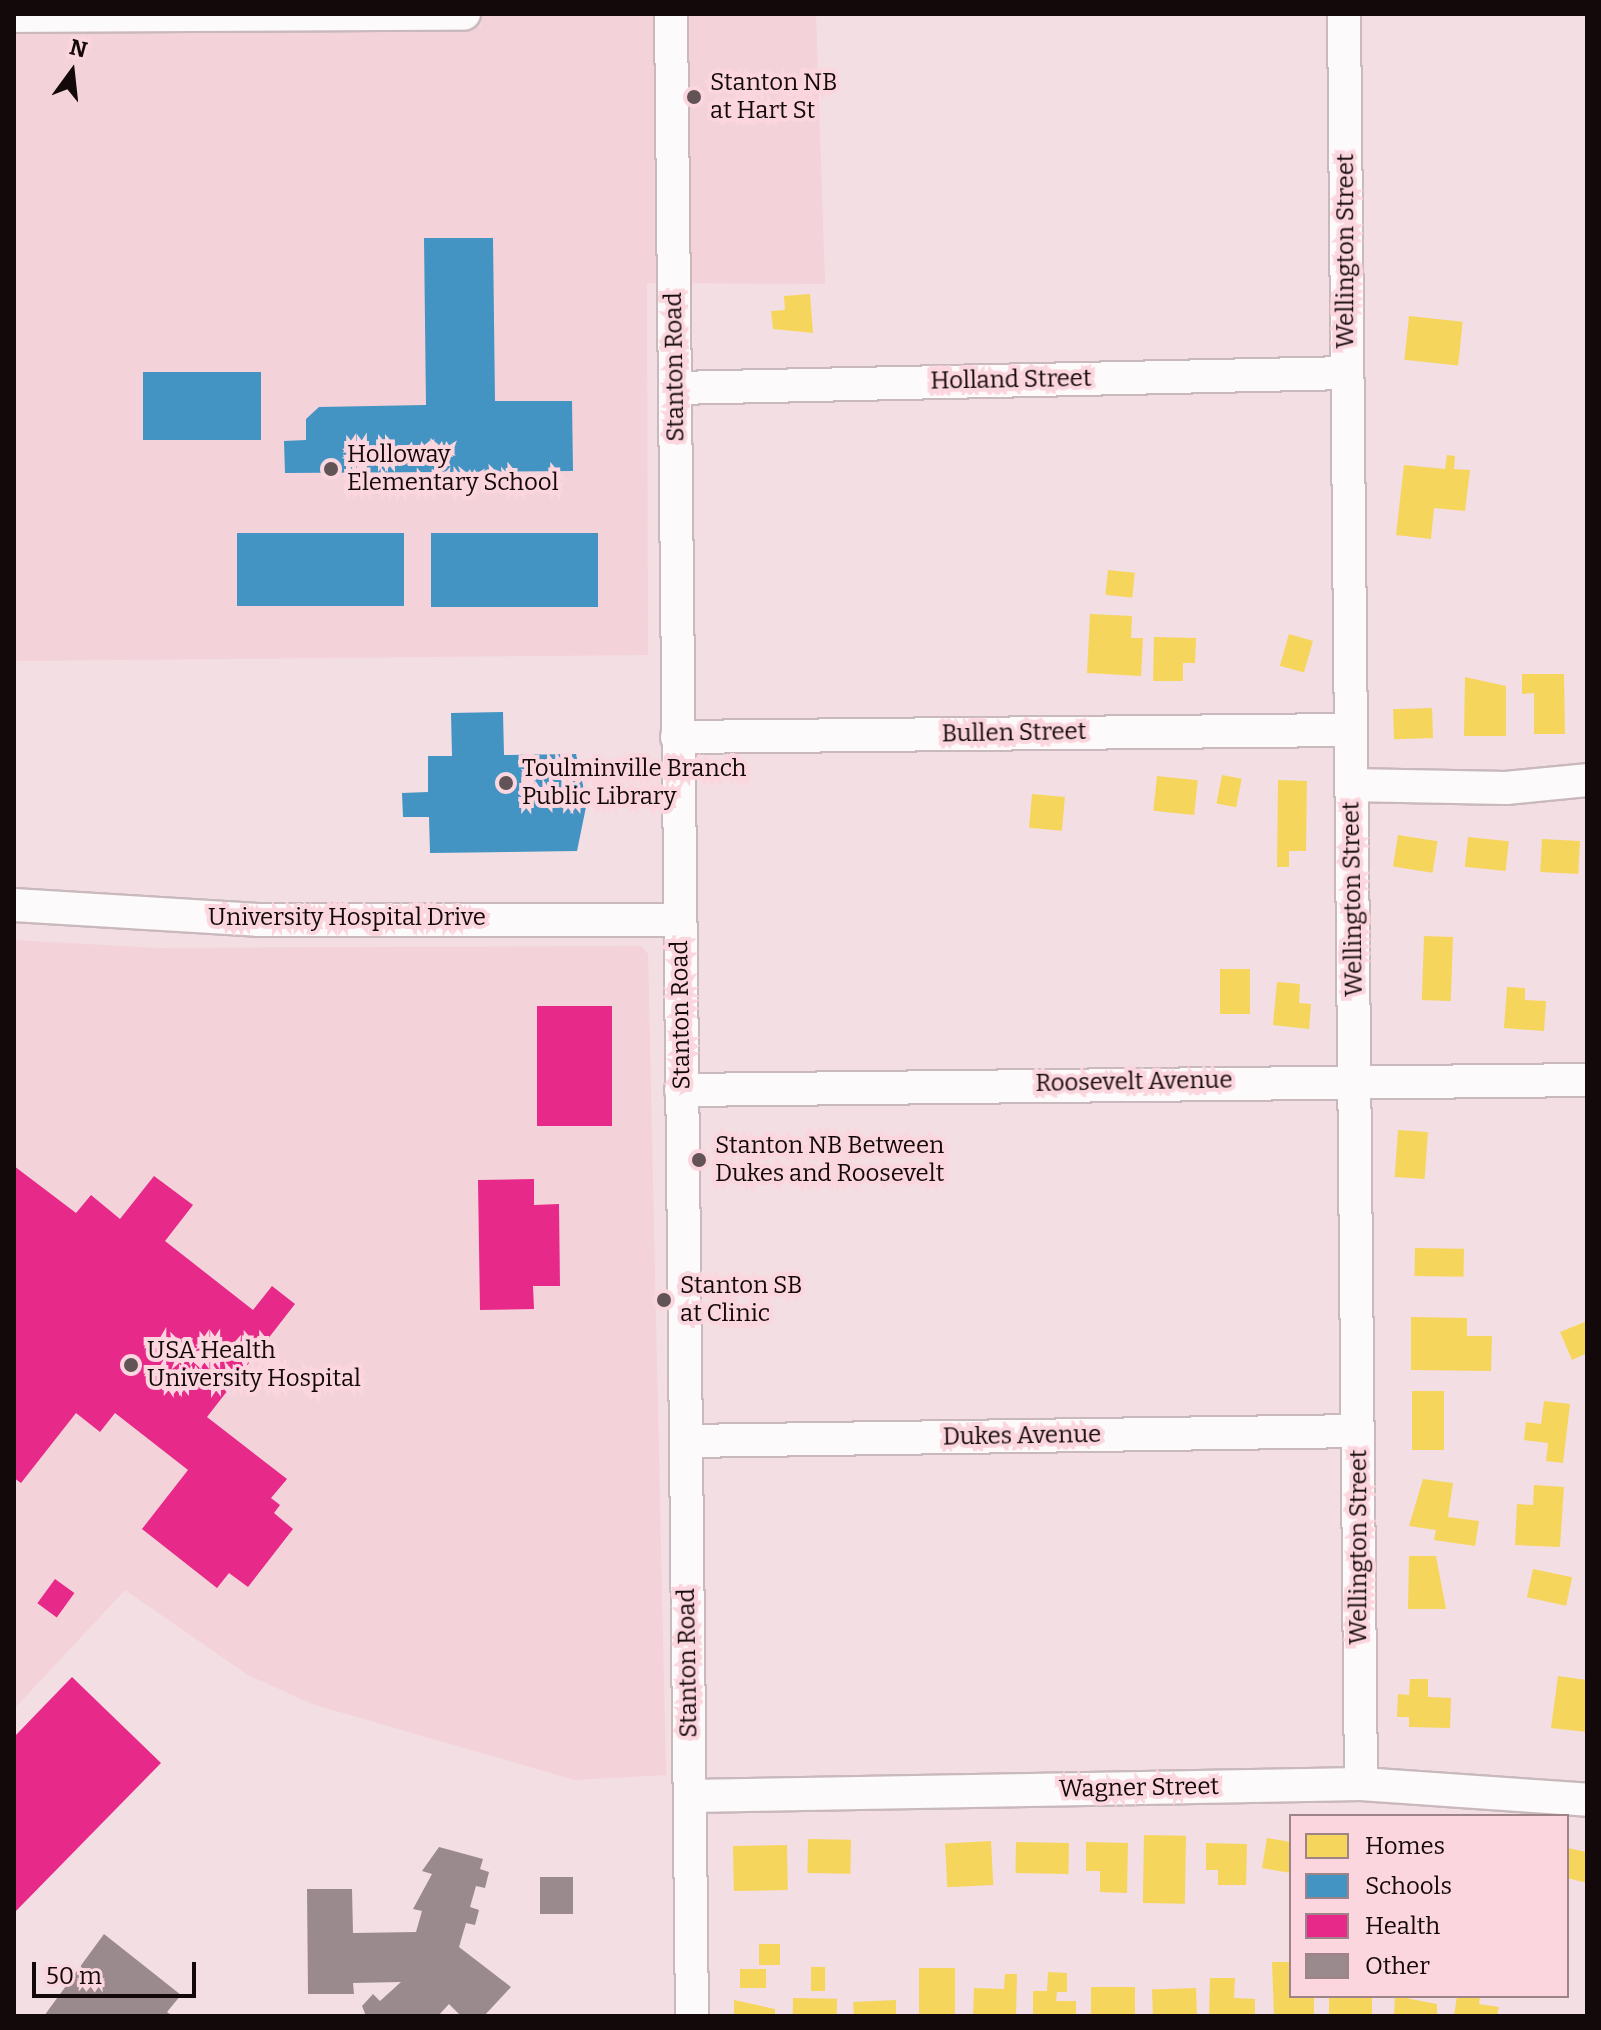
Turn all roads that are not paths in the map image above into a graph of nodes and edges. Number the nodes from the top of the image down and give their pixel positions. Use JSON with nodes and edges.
{"nodes":[{"id":1,"x":464,"y":14,"type":"edge"},
{"id":2,"x":671,"y":14,"type":"edge"},
{"id":3,"x":1344,"y":14,"type":"edge"},
{"id":4,"x":14,"y":16,"type":"edge"},
{"id":5,"x":1347,"y":373,"type":"junction"},
{"id":6,"x":676,"y":388,"type":"junction"},
{"id":7,"x":1350,"y":730,"type":"junction"},
{"id":8,"x":677,"y":737,"type":"junction"},
{"id":9,"x":1587,"y":780,"type":"edge"},
{"id":10,"x":1351,"y":785,"type":"junction"},
{"id":11,"x":14,"y":905,"type":"edge"},
{"id":12,"x":680,"y":920,"type":"junction"},
{"id":13,"x":1356,"y":1078,"type":"junction"},
{"id":14,"x":1587,"y":1080,"type":"edge"},
{"id":15,"x":681,"y":1090,"type":"junction"},
{"id":16,"x":1358,"y":1431,"type":"junction"},
{"id":17,"x":686,"y":1441,"type":"junction"},
{"id":18,"x":1361,"y":1784,"type":"junction"},
{"id":19,"x":690,"y":1796,"type":"junction"},
{"id":20,"x":1587,"y":1800,"type":"edge"},
{"id":21,"x":692,"y":2016,"type":"edge"}],
"edges":[{"from":1,"to":4,"type":"street"},
{"from":2,"to":6,"type":"street","name":"Stanton Road"},
{"from":3,"to":5,"type":"street","name":"Wellington Street"},
{"from":5,"to":6,"type":"street","name":"Holland Street"},
{"from":5,"to":7,"type":"street","name":"Wellington Street"},
{"from":6,"to":8,"type":"street","name":"Stanton Road"},
{"from":7,"to":8,"type":"street","name":"Bullen Street"},
{"from":7,"to":10,"type":"street","name":"Wellington Street"},
{"from":8,"to":12,"type":"street","name":"Stanton Road"},
{"from":9,"to":10,"type":"street"},
{"from":10,"to":13,"type":"street","name":"Wellington Street"},
{"from":11,"to":12,"type":"street","name":"University Hospital Drive"},
{"from":12,"to":15,"type":"street","name":"Stanton Road"},
{"from":13,"to":14,"type":"street","name":"Roosevelt Avenue"},
{"from":13,"to":15,"type":"street","name":"Roosevelt Avenue"},
{"from":13,"to":16,"type":"street","name":"Wellington Street"},
{"from":15,"to":17,"type":"street","name":"Stanton Road"},
{"from":16,"to":17,"type":"street","name":"Dukes Avenue"},
{"from":16,"to":18,"type":"street","name":"Wellington Street"},
{"from":17,"to":19,"type":"street","name":"Stanton Road"},
{"from":18,"to":19,"type":"street","name":"Wagner Street"},
{"from":18,"to":20,"type":"street","name":"Wagner Street"},
{"from":19,"to":21,"type":"street","name":"Stanton Road"}]}
